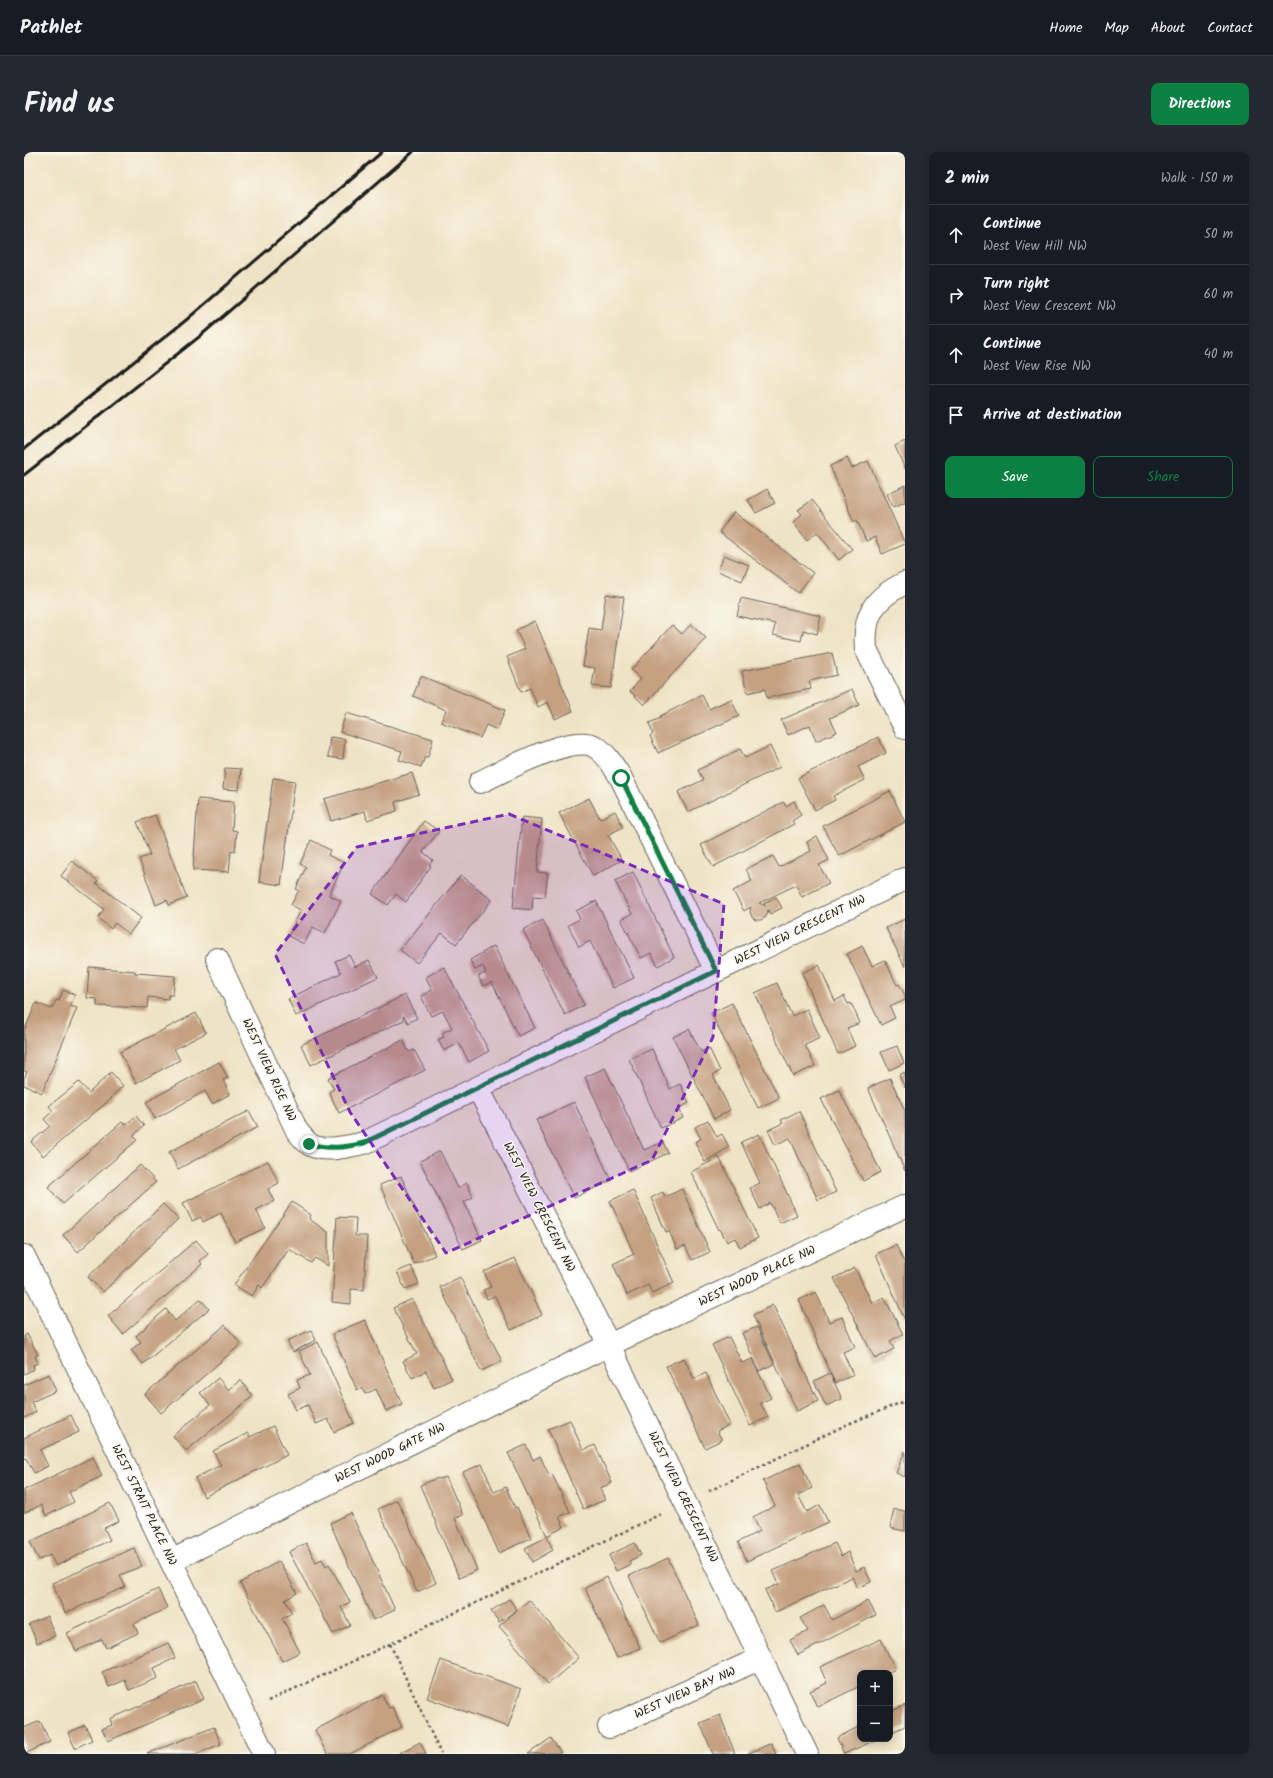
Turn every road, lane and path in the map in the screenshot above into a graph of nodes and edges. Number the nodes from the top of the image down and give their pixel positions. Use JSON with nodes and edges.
{"nodes":[{"id":1,"x":905,"y":583,"type":"edge"},
{"id":2,"x":905,"y":728,"type":"edge"},
{"id":3,"x":480,"y":782,"type":"dead end"},
{"id":4,"x":905,"y":879,"type":"edge"},
{"id":5,"x":217,"y":959,"type":"dead end"},
{"id":6,"x":716,"y":971,"type":"junction"},
{"id":7,"x":478,"y":1088,"type":"junction"},
{"id":8,"x":905,"y":1206,"type":"edge"},
{"id":9,"x":24,"y":1256,"type":"edge"},
{"id":10,"x":609,"y":1346,"type":"junction"},
{"id":11,"x":905,"y":1402,"type":"edge"},
{"id":12,"x":685,"y":1502,"type":"junction"},
{"id":13,"x":171,"y":1561,"type":"junction"},
{"id":14,"x":390,"y":1644,"type":"junction"},
{"id":15,"x":761,"y":1658,"type":"junction"},
{"id":16,"x":244,"y":1712,"type":"junction"},
{"id":17,"x":609,"y":1727,"type":"dead end"},
{"id":18,"x":264,"y":1754,"type":"edge"},
{"id":19,"x":441,"y":1754,"type":"edge"},
{"id":20,"x":807,"y":1754,"type":"edge"}],
"edges":[{"from":1,"to":2,"type":"street"},
{"from":3,"to":6,"type":"street"},
{"from":4,"to":6,"type":"street","name":"WEST VIEW CRESCENT NW"},
{"from":5,"to":7,"type":"street","name":"WEST VIEW RISE NW"},
{"from":6,"to":7,"type":"street","name":"WEST VIEW CRESCENT NW"},
{"from":7,"to":10,"type":"street","name":"WEST VIEW CRESCENT NW"},
{"from":8,"to":10,"type":"street","name":"WEST WOOD PLACE NW"},
{"from":9,"to":13,"type":"street","name":"WEST STRAIT PLACE NW"},
{"from":10,"to":12,"type":"street","name":"WEST VIEW CRESCENT NW"},
{"from":10,"to":13,"type":"street","name":"WEST WOOD GATE NW"},
{"from":11,"to":12,"type":"path"},
{"from":12,"to":14,"type":"path"},
{"from":12,"to":15,"type":"street","name":"WEST VIEW CRESCENT NW"},
{"from":13,"to":16,"type":"street","name":"WEST STRAIT PLACE NW"},
{"from":14,"to":16,"type":"path"},
{"from":14,"to":19,"type":"path"},
{"from":15,"to":17,"type":"street","name":"WEST VIEW BAY NW"},
{"from":15,"to":20,"type":"street","name":"WEST VIEW CRESCENT NW"},
{"from":16,"to":18,"type":"street","name":"WEST STRAIT PLACE NW"}]}
